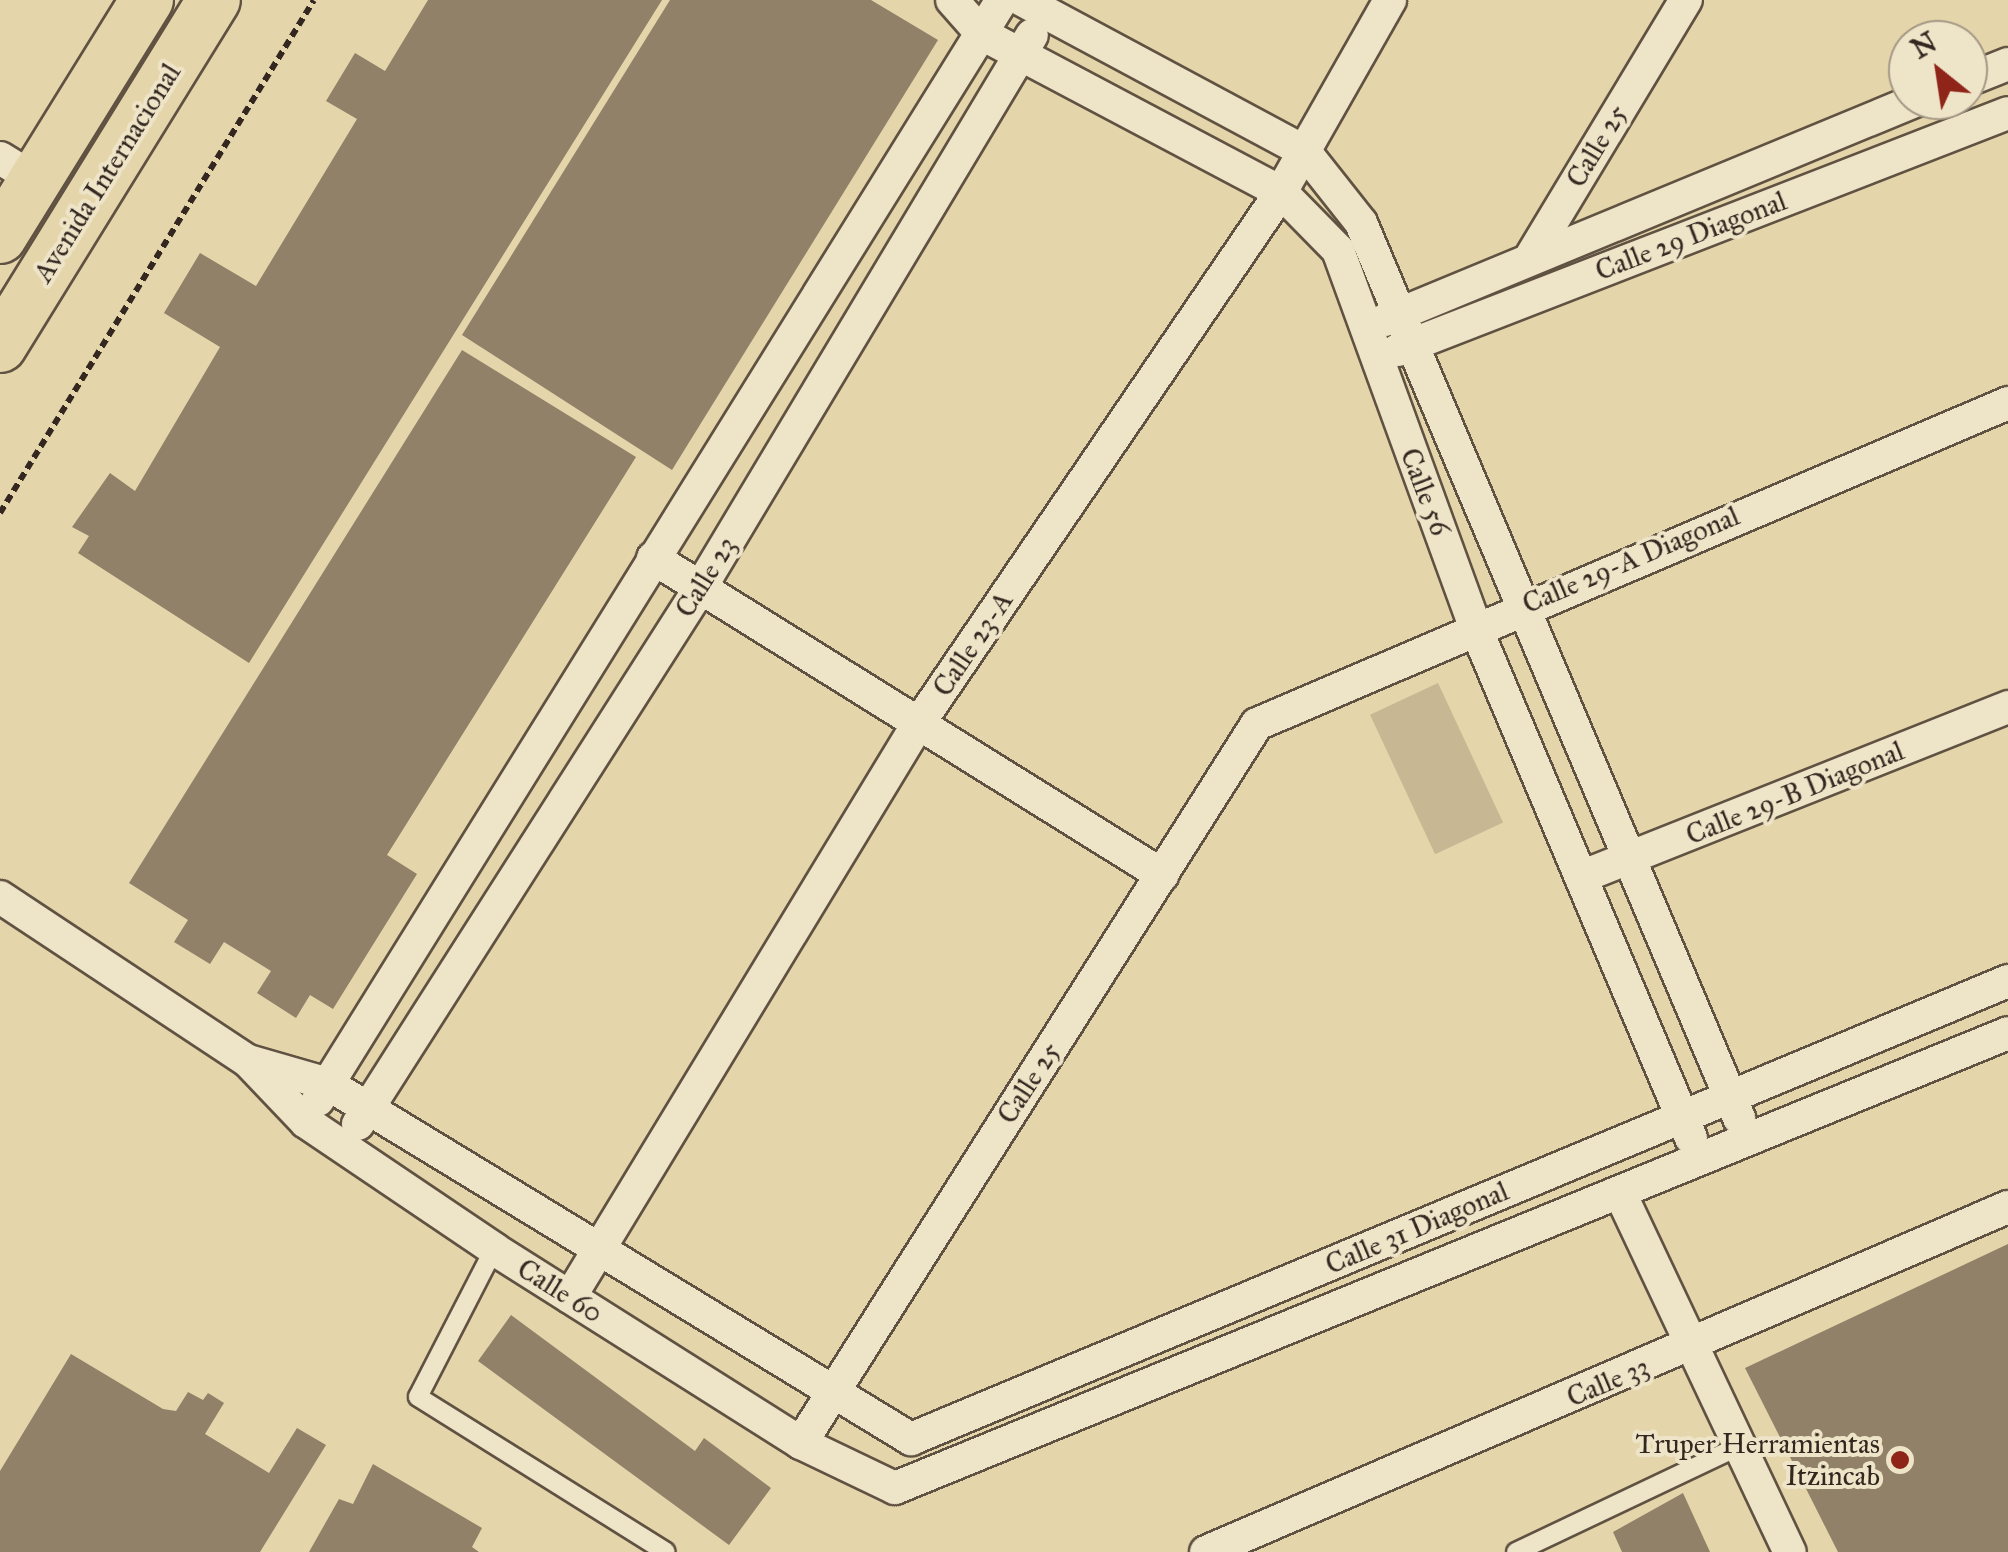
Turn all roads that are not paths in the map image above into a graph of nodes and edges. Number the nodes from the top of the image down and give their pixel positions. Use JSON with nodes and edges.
{"nodes":[{"id":1,"x":147,"y":0,"type":"edge"},
{"id":2,"x":214,"y":0,"type":"edge"},
{"id":3,"x":952,"y":0,"type":"edge"},
{"id":4,"x":1002,"y":0,"type":"edge"},
{"id":5,"x":1390,"y":0,"type":"edge"},
{"id":6,"x":1686,"y":0,"type":"edge"},
{"id":7,"x":1040,"y":4,"type":"edge"},
{"id":8,"x":982,"y":34,"type":"junction"},
{"id":9,"x":1021,"y":53,"type":"junction"},
{"id":10,"x":2003,"y":107,"type":"edge"},
{"id":11,"x":1888,"y":111,"type":"edge"},
{"id":12,"x":1306,"y":152,"type":"junction"},
{"id":13,"x":18,"y":169,"type":"edge"},
{"id":14,"x":1281,"y":192,"type":"junction"},
{"id":15,"x":0,"y":237,"type":"edge"},
{"id":16,"x":1532,"y":252,"type":"junction"},
{"id":17,"x":1527,"y":300,"type":"junction"},
{"id":18,"x":1364,"y":326,"type":"junction"},
{"id":19,"x":1410,"y":328,"type":"junction"},
{"id":20,"x":0,"y":346,"type":"edge"},
{"id":21,"x":1375,"y":360,"type":"junction"},
{"id":22,"x":2008,"y":403,"type":"edge"},
{"id":23,"x":654,"y":558,"type":"junction"},
{"id":24,"x":702,"y":585,"type":"junction"},
{"id":25,"x":1518,"y":607,"type":"junction"},
{"id":26,"x":1474,"y":624,"type":"junction"},
{"id":27,"x":2008,"y":707,"type":"edge"},
{"id":28,"x":1257,"y":724,"type":"joint"},
{"id":29,"x":914,"y":728,"type":"junction"},
{"id":30,"x":1628,"y":861,"type":"junction"},
{"id":31,"x":1162,"y":876,"type":"junction"},
{"id":32,"x":1581,"y":877,"type":"junction"},
{"id":33,"x":0,"y":897,"type":"edge"},
{"id":34,"x":2008,"y":982,"type":"edge"},
{"id":35,"x":2008,"y":1032,"type":"edge"},
{"id":36,"x":248,"y":1061,"type":"junction"},
{"id":37,"x":328,"y":1084,"type":"junction"},
{"id":38,"x":1730,"y":1098,"type":"junction"},
{"id":39,"x":368,"y":1108,"type":"junction"},
{"id":40,"x":1682,"y":1118,"type":"junction"},
{"id":41,"x":306,"y":1122,"type":"junction"},
{"id":42,"x":1749,"y":1140,"type":"junction"},
{"id":43,"x":346,"y":1145,"type":"junction"},
{"id":44,"x":1700,"y":1160,"type":"junction"},
{"id":45,"x":1620,"y":1193,"type":"junction"},
{"id":46,"x":1496,"y":1196,"type":"junction"},
{"id":47,"x":2008,"y":1207,"type":"edge"},
{"id":48,"x":1512,"y":1235,"type":"junction"},
{"id":49,"x":494,"y":1249,"type":"junction"},
{"id":50,"x":604,"y":1249,"type":"junction"},
{"id":51,"x":570,"y":1297,"type":"junction"},
{"id":52,"x":1687,"y":1348,"type":"junction"},
{"id":53,"x":832,"y":1390,"type":"junction"},
{"id":54,"x":800,"y":1443,"type":"junction"},
{"id":55,"x":1741,"y":1445,"type":"junction"},
{"id":56,"x":895,"y":1488,"type":"joint"},
{"id":57,"x":666,"y":1552,"type":"edge"},
{"id":58,"x":1206,"y":1552,"type":"edge"},
{"id":59,"x":1516,"y":1552,"type":"edge"},
{"id":60,"x":1790,"y":1552,"type":"edge"}],
"edges":[{"from":1,"to":13,"type":"main road","name":"Avenida Internacional"},
{"from":2,"to":20,"type":"main road","name":"Avenida Internacional"},
{"from":3,"to":8,"type":"street","name":"Calle 56"},
{"from":4,"to":8,"type":"street","name":"Calle 23"},
{"from":5,"to":12,"type":"street","name":"Calle 23-A"},
{"from":6,"to":16,"type":"street","name":"Calle 25"},
{"from":7,"to":9,"type":"street","name":"Calle 23"},
{"from":7,"to":12,"type":"street","name":"Calle 56"},
{"from":8,"to":9,"type":"street","name":"Calle 56"},
{"from":8,"to":23,"type":"street","name":"Calle 23"},
{"from":9,"to":14,"type":"street","name":"Calle 56"},
{"from":9,"to":24,"type":"street","name":"Calle 23"},
{"from":10,"to":17,"type":"street","name":"Calle 29 Diagonal"},
{"from":11,"to":16,"type":"street","name":"Calle 29 Diagonal"},
{"from":12,"to":14,"type":"street","name":"Calle 23-A"},
{"from":12,"to":19,"type":"street","name":"Calle 56"},
{"from":13,"to":15,"type":"main road","name":"Avenida Internacional"},
{"from":14,"to":18,"type":"street","name":"Calle 56"},
{"from":14,"to":29,"type":"street","name":"Calle 23-A"},
{"from":16,"to":17,"type":"street","name":"Calle 25"},
{"from":16,"to":19,"type":"street","name":"Calle 29 Diagonal"},
{"from":17,"to":19,"type":"street","name":"Calle 29 Diagonal"},
{"from":18,"to":19,"type":"street","name":"Calle 29 Diagonal"},
{"from":18,"to":21,"type":"street","name":"Calle 56"},
{"from":19,"to":21,"type":"street","name":"Calle 29 Diagonal"},
{"from":19,"to":25,"type":"street","name":"Calle 56"},
{"from":21,"to":26,"type":"street","name":"Calle 56"},
{"from":22,"to":25,"type":"street","name":"Calle 29-A Diagonal"},
{"from":23,"to":24,"type":"street"},
{"from":23,"to":37,"type":"street","name":"Calle 23"},
{"from":24,"to":29,"type":"street"},
{"from":24,"to":39,"type":"street","name":"Calle 23"},
{"from":25,"to":26,"type":"street","name":"Calle 29-A Diagonal"},
{"from":25,"to":30,"type":"street","name":"Calle 56"},
{"from":26,"to":28,"type":"street","name":"Calle 29-A Diagonal"},
{"from":26,"to":32,"type":"street","name":"Calle 56"},
{"from":27,"to":30,"type":"street","name":"Calle 29-B Diagonal"},
{"from":28,"to":31,"type":"street","name":"Calle 25"},
{"from":29,"to":31,"type":"street"},
{"from":29,"to":50,"type":"street","name":"Calle 23-A"},
{"from":30,"to":32,"type":"street","name":"Calle 29-B Diagonal"},
{"from":30,"to":38,"type":"street","name":"Calle 56"},
{"from":31,"to":53,"type":"street","name":"Calle 25"},
{"from":32,"to":40,"type":"street","name":"Calle 56"},
{"from":33,"to":36,"type":"street","name":"Calle 60"},
{"from":34,"to":38,"type":"street","name":"Calle 31 Diagonal"},
{"from":35,"to":42,"type":"street","name":"Calle 31 Diagonal"},
{"from":36,"to":37,"type":"street","name":"Calle 60"},
{"from":36,"to":41,"type":"street","name":"Calle 60"},
{"from":37,"to":39,"type":"street","name":"Calle 60"},
{"from":37,"to":41,"type":"street","name":"Calle 23"},
{"from":38,"to":40,"type":"street","name":"Calle 31 Diagonal"},
{"from":38,"to":42,"type":"street","name":"Calle 56"},
{"from":39,"to":43,"type":"street","name":"Calle 23"},
{"from":39,"to":50,"type":"street","name":"Calle 60"},
{"from":40,"to":44,"type":"street","name":"Calle 56"},
{"from":40,"to":46,"type":"street","name":"Calle 31 Diagonal"},
{"from":41,"to":43,"type":"street","name":"Calle 60"},
{"from":42,"to":44,"type":"street","name":"Calle 31 Diagonal"},
{"from":43,"to":49,"type":"street","name":"Calle 60"},
{"from":44,"to":45,"type":"street","name":"Calle 31 Diagonal"},
{"from":45,"to":48,"type":"street","name":"Calle 31 Diagonal"},
{"from":45,"to":52,"type":"street"},
{"from":46,"to":48,"type":"street"},
{"from":46,"to":53,"type":"street","name":"Calle 31 Diagonal"},
{"from":47,"to":52,"type":"street","name":"Calle 33"},
{"from":48,"to":56,"type":"street","name":"Calle 31 Diagonal"},
{"from":49,"to":51,"type":"street","name":"Calle 60"},
{"from":49,"to":57,"type":"lane"},
{"from":50,"to":51,"type":"street","name":"Calle 23-A"},
{"from":50,"to":53,"type":"street","name":"Calle 60"},
{"from":51,"to":54,"type":"street","name":"Calle 60"},
{"from":52,"to":55,"type":"street"},
{"from":52,"to":58,"type":"street","name":"Calle 33"},
{"from":53,"to":54,"type":"street","name":"Calle 25"},
{"from":54,"to":56,"type":"street","name":"Calle 60"},
{"from":55,"to":59,"type":"lane"},
{"from":55,"to":60,"type":"street"}]}
